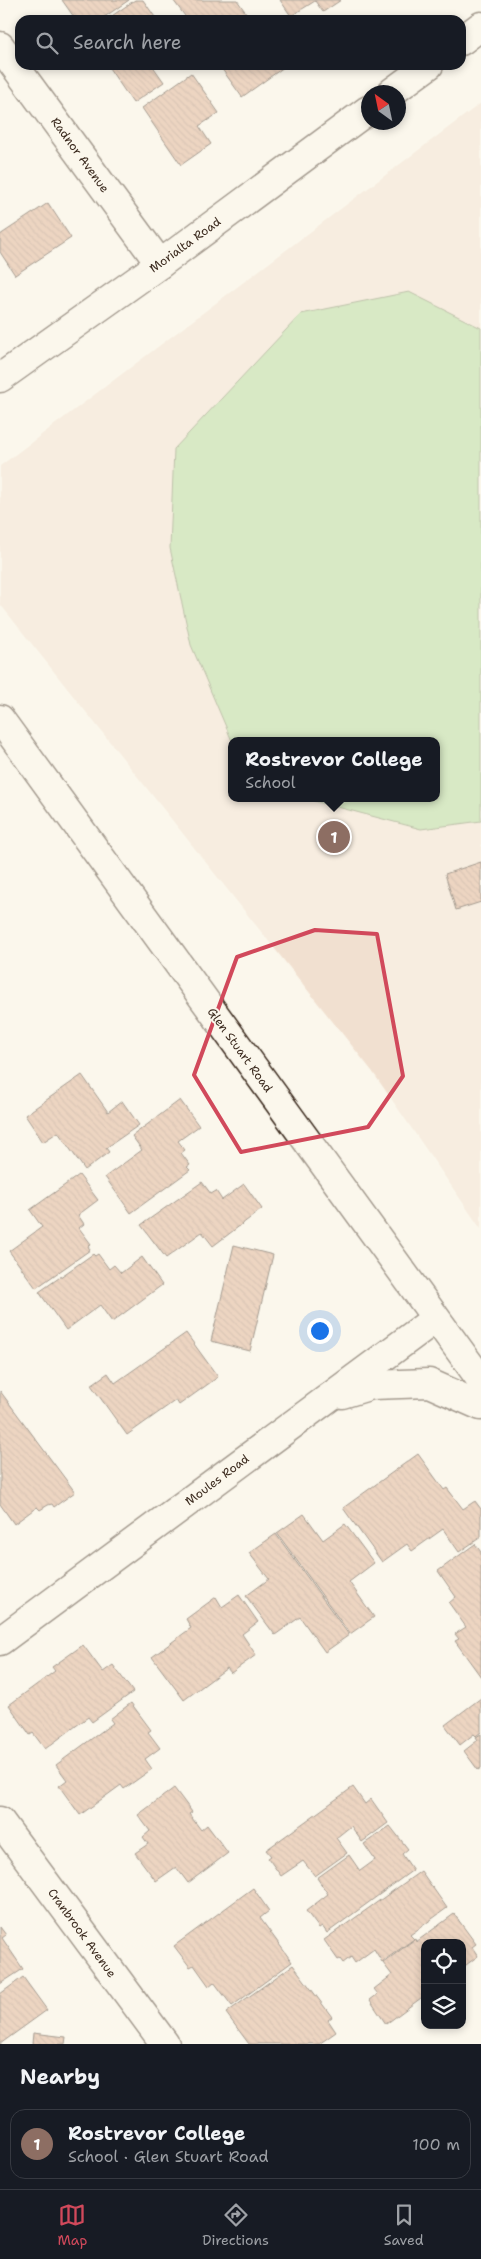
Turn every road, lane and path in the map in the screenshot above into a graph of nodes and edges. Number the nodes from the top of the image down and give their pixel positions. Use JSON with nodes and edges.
{"nodes":[{"id":1,"x":481,"y":26,"type":"edge"},
{"id":2,"x":466,"y":37,"type":"edge"},
{"id":3,"x":0,"y":46,"type":"edge"},
{"id":4,"x":15,"y":66,"type":"edge"},
{"id":5,"x":18,"y":70,"type":"edge"},
{"id":6,"x":422,"y":70,"type":"edge"},
{"id":7,"x":402,"y":85,"type":"edge"},
{"id":8,"x":361,"y":115,"type":"edge"},
{"id":9,"x":160,"y":264,"type":"junction"},
{"id":10,"x":0,"y":378,"type":"edge"},
{"id":11,"x":0,"y":720,"type":"edge"},
{"id":12,"x":435,"y":1319,"type":"junction"},
{"id":13,"x":481,"y":1380,"type":"edge"},
{"id":14,"x":326,"y":1399,"type":"junction"},
{"id":15,"x":481,"y":1406,"type":"edge"},
{"id":16,"x":0,"y":1641,"type":"edge"},
{"id":17,"x":0,"y":1821,"type":"edge"},
{"id":18,"x":165,"y":2044,"type":"edge"}],
"edges":[{"from":1,"to":2,"type":"main road"},
{"from":3,"to":4,"type":"main road","name":"Radnor Avenue"},
{"from":5,"to":9,"type":"main road","name":"Radnor Avenue"},
{"from":6,"to":7,"type":"main road"},
{"from":8,"to":9,"type":"main road","name":"Morialta Road"},
{"from":9,"to":10,"type":"main road","name":"Morialta Road"},
{"from":11,"to":12,"type":"main road","name":"Glen Stuart Road"},
{"from":12,"to":13,"type":"main road","name":"Glen Stuart Road"},
{"from":12,"to":14,"type":"main road","name":"Moules Road"},
{"from":14,"to":15,"type":"main road"},
{"from":14,"to":16,"type":"main road","name":"Moules Road"},
{"from":17,"to":18,"type":"main road","name":"Cranbrook Avenue"}]}
